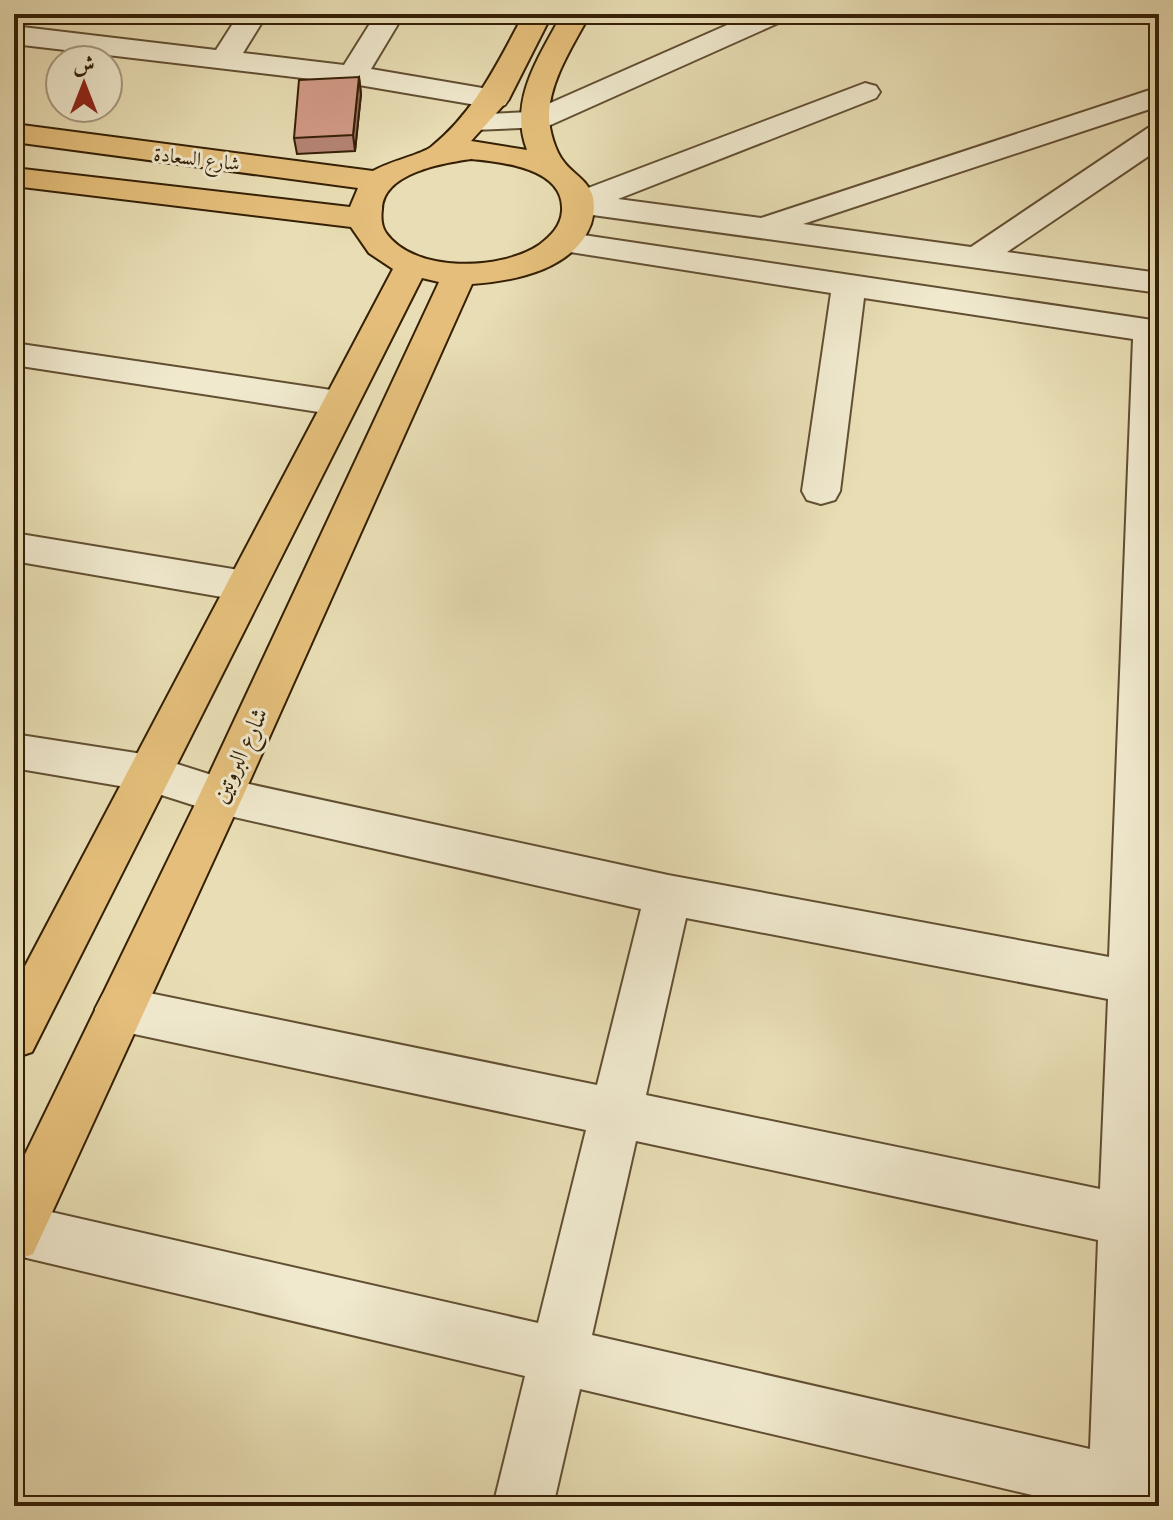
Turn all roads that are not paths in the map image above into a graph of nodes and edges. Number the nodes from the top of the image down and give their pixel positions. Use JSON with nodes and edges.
{"nodes":[{"id":1,"x":253,"y":14,"type":"edge"},
{"id":2,"x":390,"y":14,"type":"edge"},
{"id":3,"x":538,"y":14,"type":"edge"},
{"id":4,"x":576,"y":14,"type":"edge"},
{"id":5,"x":775,"y":14,"type":"edge"},
{"id":6,"x":14,"y":35,"type":"edge"},
{"id":7,"x":224,"y":60,"type":"junction"},
{"id":8,"x":353,"y":75,"type":"junction"},
{"id":9,"x":865,"y":92,"type":"dead end"},
{"id":10,"x":1159,"y":96,"type":"edge"},
{"id":11,"x":484,"y":110,"type":"junction"},
{"id":12,"x":535,"y":121,"type":"junction"},
{"id":13,"x":14,"y":133,"type":"edge"},
{"id":14,"x":1159,"y":135,"type":"edge"},
{"id":15,"x":442,"y":153,"type":"junction"},
{"id":16,"x":551,"y":168,"type":"junction"},
{"id":17,"x":14,"y":177,"type":"edge"},
{"id":18,"x":381,"y":182,"type":"junction"},
{"id":19,"x":578,"y":203,"type":"junction"},
{"id":20,"x":365,"y":219,"type":"junction"},
{"id":21,"x":763,"y":227,"type":"junction"},
{"id":22,"x":563,"y":242,"type":"junction"},
{"id":23,"x":978,"y":257,"type":"junction"},
{"id":24,"x":412,"y":265,"type":"junction"},
{"id":25,"x":459,"y":274,"type":"junction"},
{"id":26,"x":1159,"y":283,"type":"edge"},
{"id":27,"x":849,"y":286,"type":"junction"},
{"id":28,"x":1155,"y":331,"type":"edge"},
{"id":29,"x":14,"y":354,"type":"edge"},
{"id":30,"x":338,"y":403,"type":"junction"},
{"id":31,"x":821,"y":491,"type":"dead end"},
{"id":32,"x":14,"y":547,"type":"edge"},
{"id":33,"x":245,"y":586,"type":"junction"},
{"id":34,"x":1151,"y":636,"type":"edge"},
{"id":35,"x":14,"y":751,"type":"edge"},
{"id":36,"x":149,"y":773,"type":"junction"},
{"id":37,"x":221,"y":796,"type":"junction"},
{"id":38,"x":1148,"y":823,"type":"edge"},
{"id":39,"x":668,"y":895,"type":"junction"},
{"id":40,"x":1146,"y":985,"type":"edge"},
{"id":41,"x":120,"y":1009,"type":"junction"},
{"id":42,"x":14,"y":1034,"type":"edge"},
{"id":43,"x":616,"y":1114,"type":"junction"},
{"id":44,"x":1143,"y":1223,"type":"edge"},
{"id":45,"x":15,"y":1232,"type":"edge"},
{"id":46,"x":558,"y":1356,"type":"junction"},
{"id":47,"x":1132,"y":1495,"type":"edge"},
{"id":48,"x":523,"y":1506,"type":"edge"}],
"edges":[{"from":1,"to":7,"type":"street"},
{"from":2,"to":8,"type":"street"},
{"from":3,"to":11,"type":"main road"},
{"from":4,"to":12,"type":"main road"},
{"from":5,"to":12,"type":"street"},
{"from":6,"to":7,"type":"street"},
{"from":7,"to":8,"type":"street"},
{"from":8,"to":11,"type":"street"},
{"from":9,"to":19,"type":"street"},
{"from":10,"to":21,"type":"street"},
{"from":11,"to":12,"type":"street"},
{"from":11,"to":15,"type":"main road"},
{"from":12,"to":16,"type":"main road"},
{"from":13,"to":18,"type":"main road","name":"شارع السعادة"},
{"from":14,"to":23,"type":"street"},
{"from":15,"to":16,"type":"main road"},
{"from":15,"to":18,"type":"main road"},
{"from":16,"to":19,"type":"main road"},
{"from":17,"to":20,"type":"main road","name":"شارع السعادة"},
{"from":18,"to":20,"type":"main road"},
{"from":19,"to":21,"type":"street"},
{"from":19,"to":22,"type":"main road"},
{"from":20,"to":24,"type":"main road"},
{"from":21,"to":23,"type":"street"},
{"from":22,"to":25,"type":"main road"},
{"from":22,"to":27,"type":"street"},
{"from":23,"to":26,"type":"street"},
{"from":24,"to":25,"type":"main road"},
{"from":24,"to":30,"type":"main road"},
{"from":25,"to":37,"type":"main road","name":"شارع البروتين"},
{"from":27,"to":28,"type":"street"},
{"from":27,"to":31,"type":"street"},
{"from":28,"to":34,"type":"street"},
{"from":29,"to":30,"type":"street"},
{"from":30,"to":33,"type":"main road"},
{"from":32,"to":33,"type":"street"},
{"from":33,"to":36,"type":"main road"},
{"from":34,"to":38,"type":"street"},
{"from":35,"to":36,"type":"street"},
{"from":36,"to":37,"type":"street"},
{"from":36,"to":42,"type":"main road"},
{"from":37,"to":39,"type":"street"},
{"from":37,"to":41,"type":"main road","name":"شارع البروتين"},
{"from":38,"to":40,"type":"street"},
{"from":39,"to":40,"type":"street"},
{"from":39,"to":43,"type":"street"},
{"from":40,"to":44,"type":"street"},
{"from":41,"to":43,"type":"street"},
{"from":41,"to":45,"type":"main road","name":"شارع البروتين"},
{"from":43,"to":44,"type":"street"},
{"from":43,"to":46,"type":"street"},
{"from":44,"to":47,"type":"street"},
{"from":45,"to":46,"type":"street"},
{"from":46,"to":47,"type":"street"},
{"from":46,"to":48,"type":"street"}]}
